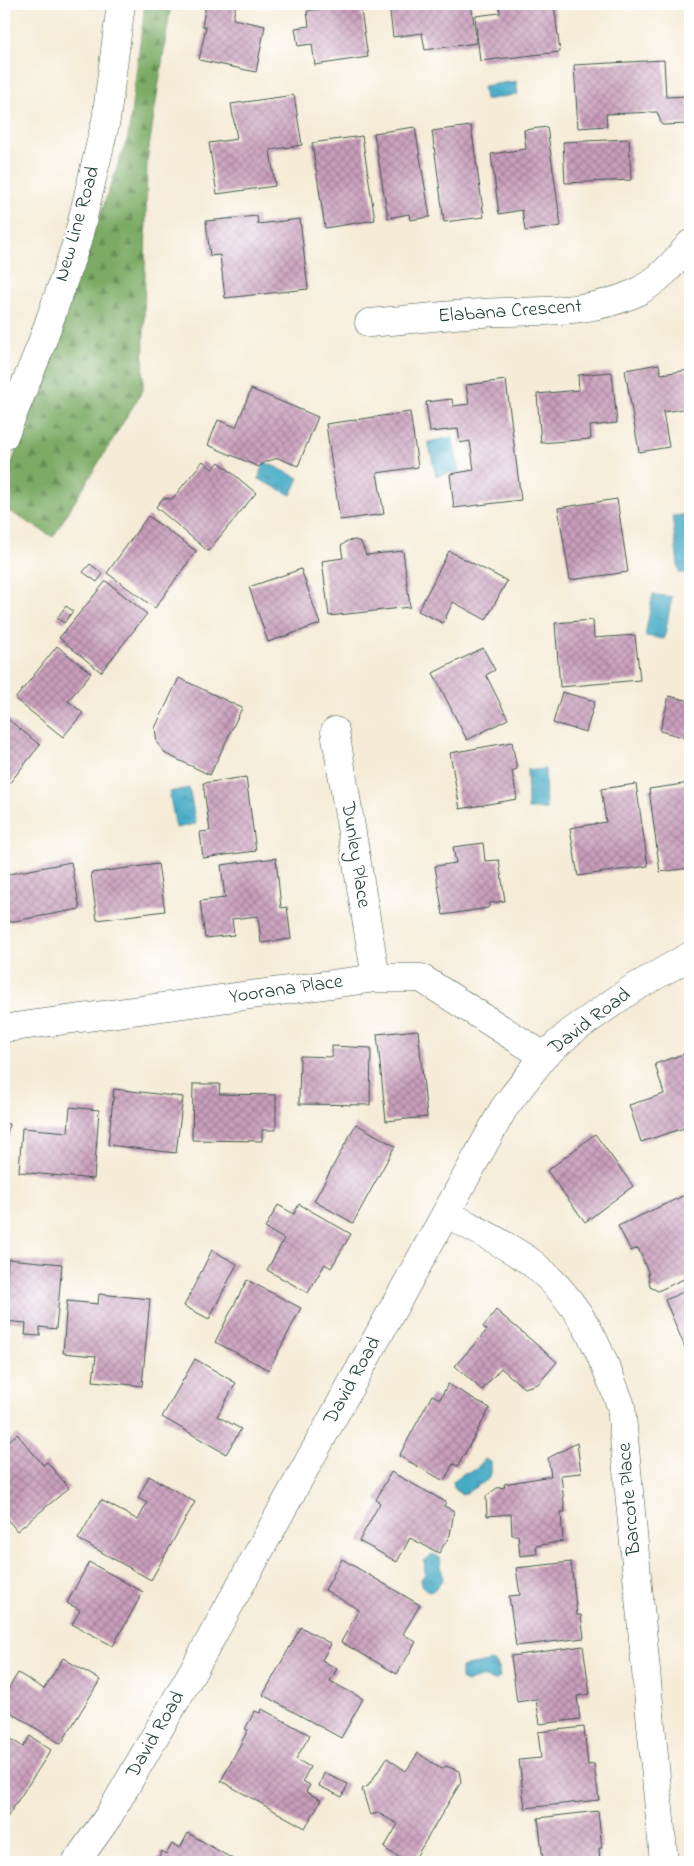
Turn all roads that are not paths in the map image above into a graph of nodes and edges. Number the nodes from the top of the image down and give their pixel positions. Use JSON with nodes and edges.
{"nodes":[{"id":1,"x":121,"y":4,"type":"edge"},
{"id":2,"x":690,"y":244,"type":"edge"},
{"id":3,"x":368,"y":324,"type":"dead end"},
{"id":4,"x":4,"y":434,"type":"edge"},
{"id":5,"x":335,"y":731,"type":"dead end"},
{"id":6,"x":690,"y":956,"type":"edge"},
{"id":7,"x":376,"y":978,"type":"junction"},
{"id":8,"x":7,"y":1028,"type":"dead end"},
{"id":9,"x":544,"y":1056,"type":"junction"},
{"id":10,"x":446,"y":1213,"type":"junction"},
{"id":11,"x":76,"y":1862,"type":"edge"},
{"id":12,"x":664,"y":1862,"type":"edge"}],
"edges":[{"from":1,"to":4,"type":"street","name":"New Line Road"},
{"from":2,"to":3,"type":"street","name":"Elabana Crescent"},
{"from":5,"to":7,"type":"street","name":"Dunley Place"},
{"from":6,"to":9,"type":"street","name":"David Road"},
{"from":7,"to":8,"type":"street","name":"Yoorana Place"},
{"from":7,"to":9,"type":"street","name":"Yoorana Place"},
{"from":9,"to":10,"type":"street","name":"David Road"},
{"from":10,"to":11,"type":"street","name":"David Road"},
{"from":10,"to":12,"type":"street","name":"Barcote Place"}]}
